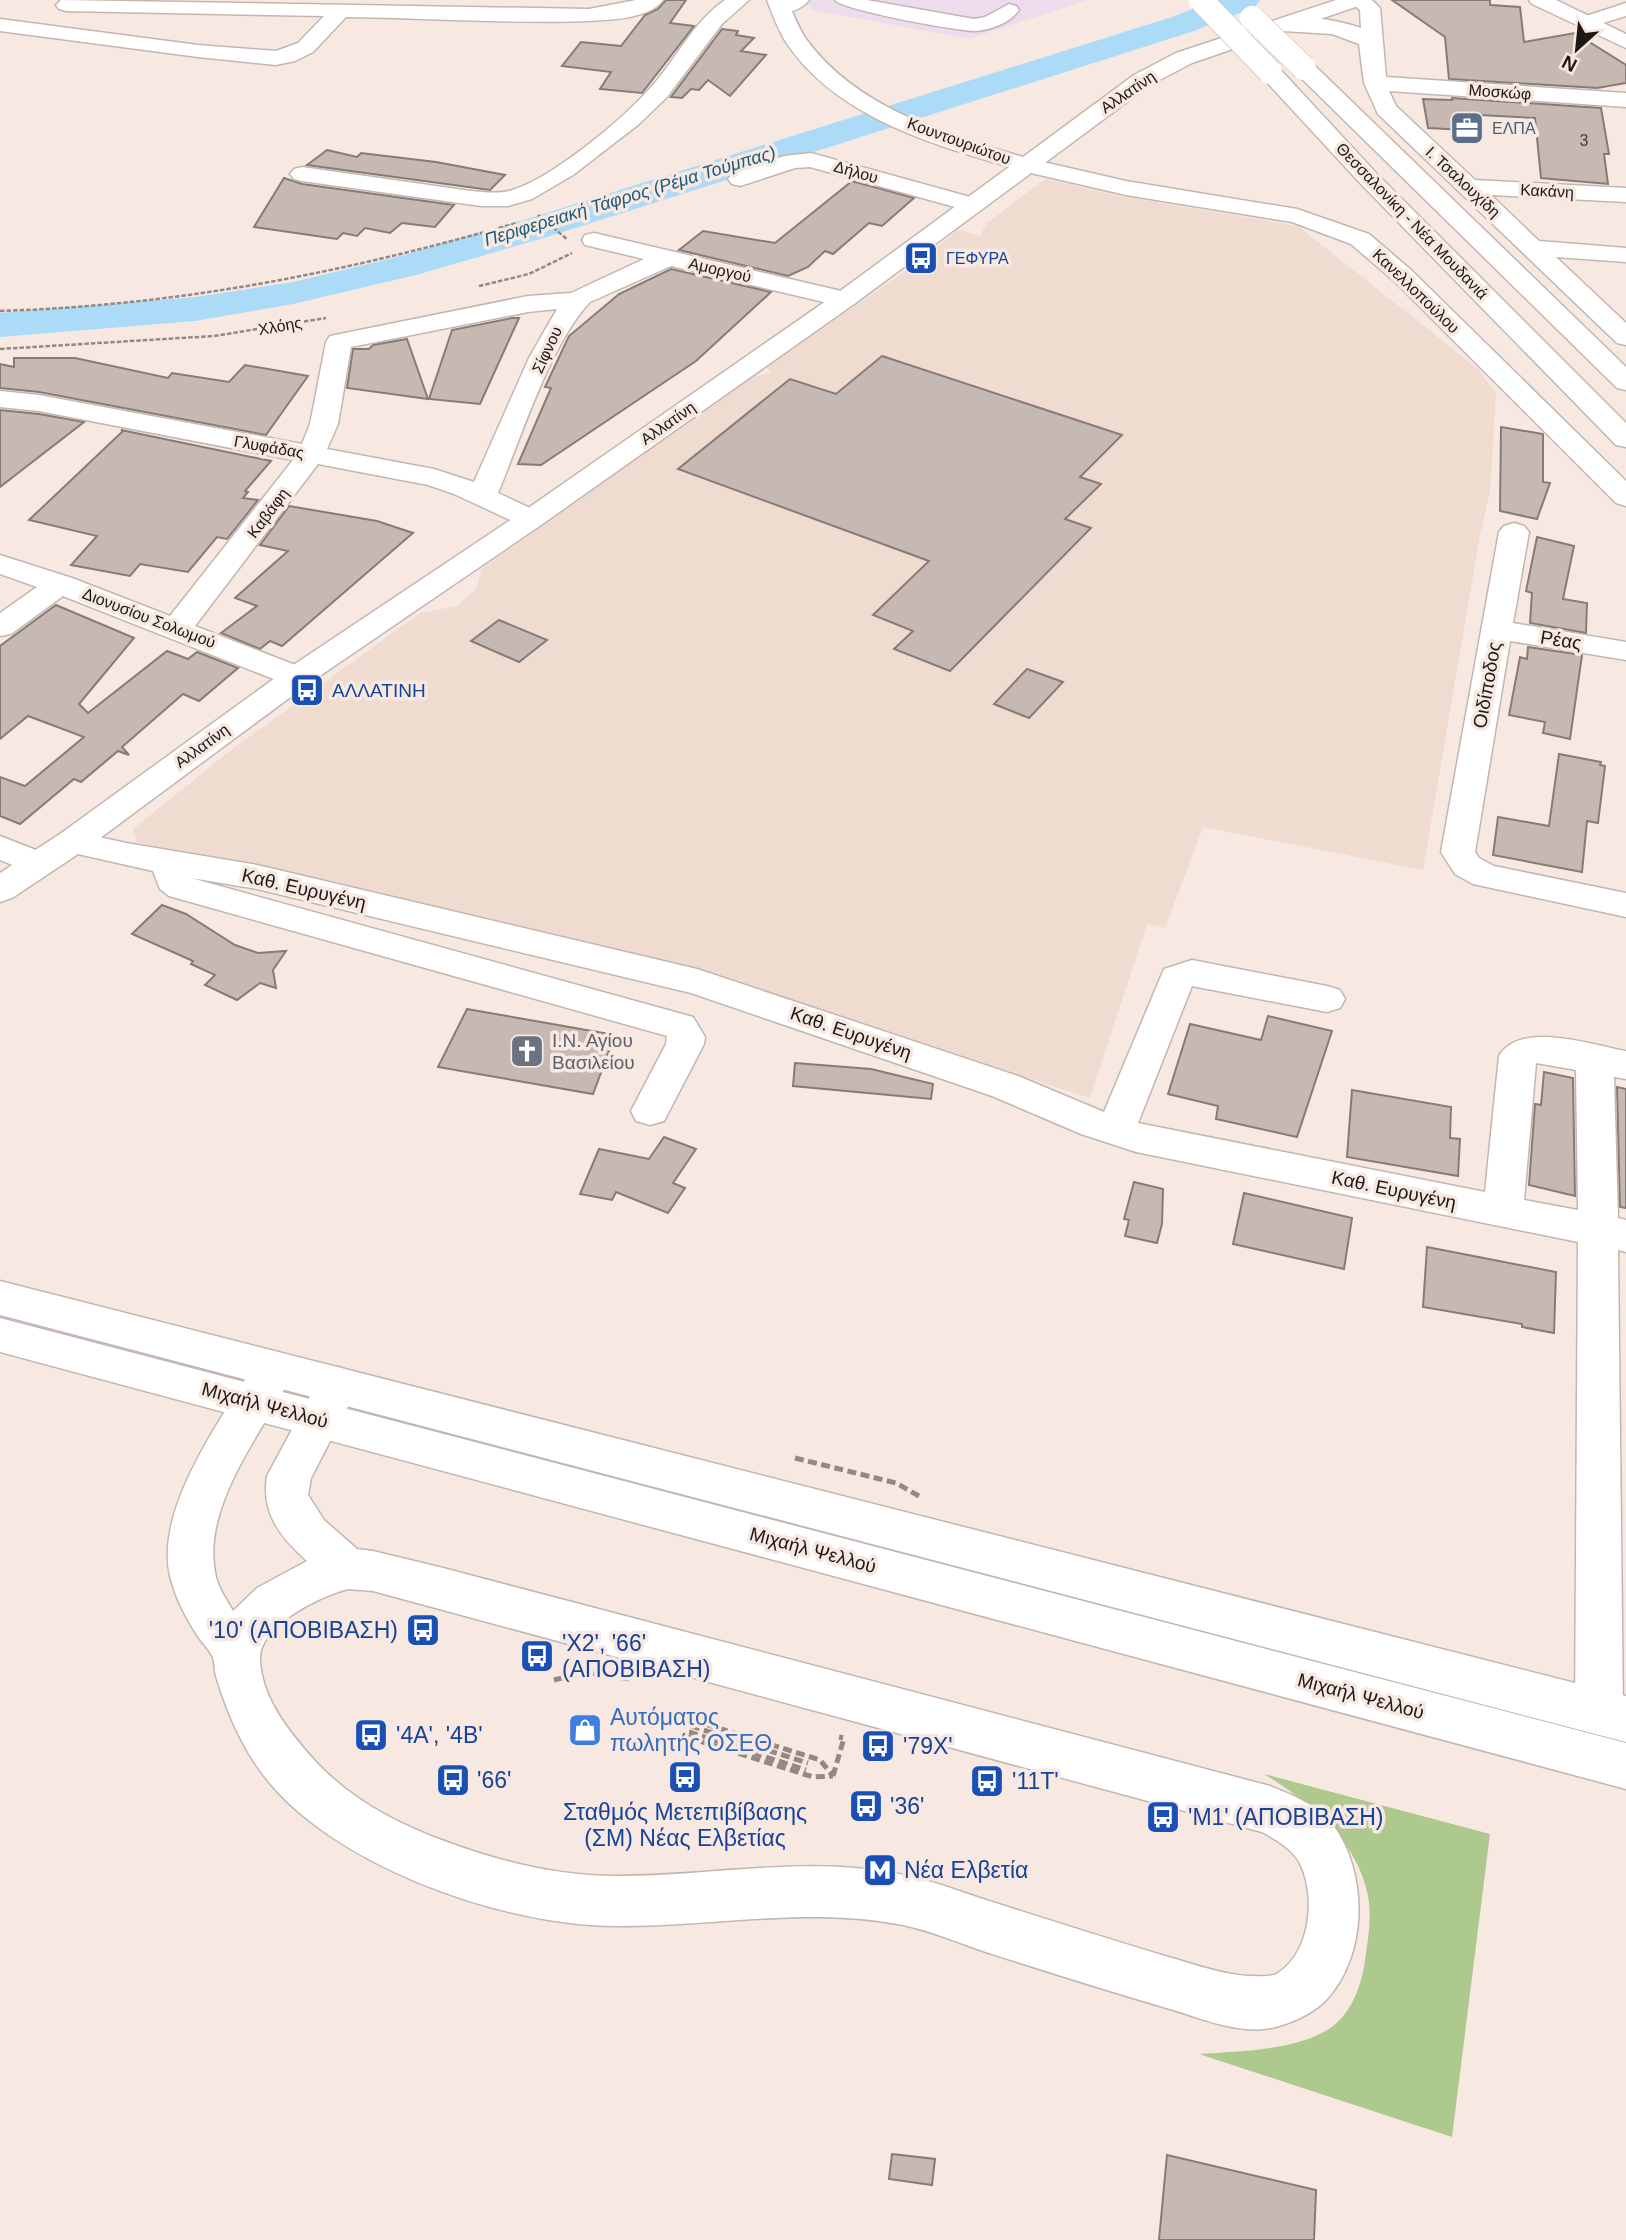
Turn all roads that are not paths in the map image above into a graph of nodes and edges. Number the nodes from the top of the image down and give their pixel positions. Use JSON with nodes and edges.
{"nodes":[{"id":1,"x":653,"y":0,"type":"edge"},
{"id":2,"x":739,"y":0,"type":"edge"},
{"id":3,"x":845,"y":0,"type":"edge"},
{"id":4,"x":1201,"y":0,"type":"edge"},
{"id":5,"x":1234,"y":0,"type":"edge"},
{"id":6,"x":1358,"y":0,"type":"edge"},
{"id":7,"x":1539,"y":0,"type":"edge"},
{"id":8,"x":786,"y":3,"type":"edge"},
{"id":9,"x":66,"y":5,"type":"dead end"},
{"id":10,"x":488,"y":6,"type":"edge"},
{"id":11,"x":341,"y":9,"type":"junction"},
{"id":12,"x":1626,"y":9,"type":"edge"},
{"id":13,"x":1009,"y":10,"type":"dead end"},
{"id":14,"x":1587,"y":22,"type":"junction"},
{"id":15,"x":0,"y":25,"type":"edge"},
{"id":16,"x":1283,"y":25,"type":"junction"},
{"id":17,"x":1626,"y":42,"type":"edge"},
{"id":18,"x":1372,"y":46,"type":"junction"},
{"id":19,"x":1375,"y":82,"type":"junction"},
{"id":20,"x":1626,"y":100,"type":"edge"},
{"id":21,"x":1026,"y":165,"type":"junction"},
{"id":22,"x":302,"y":174,"type":"dead end"},
{"id":23,"x":740,"y":179,"type":"dead end"},
{"id":24,"x":1469,"y":187,"type":"junction"},
{"id":25,"x":1626,"y":195,"type":"edge"},
{"id":26,"x":973,"y":205,"type":"junction"},
{"id":27,"x":594,"y":240,"type":"dead end"},
{"id":28,"x":1535,"y":248,"type":"junction"},
{"id":29,"x":1626,"y":255,"type":"edge"},
{"id":30,"x":668,"y":258,"type":"junction"},
{"id":31,"x":845,"y":299,"type":"junction"},
{"id":32,"x":576,"y":300,"type":"junction"},
{"id":33,"x":1626,"y":337,"type":"edge"},
{"id":34,"x":1626,"y":382,"type":"edge"},
{"id":35,"x":0,"y":399,"type":"edge"},
{"id":36,"x":1626,"y":439,"type":"edge"},
{"id":37,"x":312,"y":455,"type":"junction"},
{"id":38,"x":482,"y":496,"type":"junction"},
{"id":39,"x":1626,"y":497,"type":"edge"},
{"id":40,"x":531,"y":519,"type":"junction"},
{"id":41,"x":1514,"y":532,"type":"dead end"},
{"id":42,"x":0,"y":564,"type":"edge"},
{"id":43,"x":61,"y":584,"type":"junction"},
{"id":44,"x":0,"y":627,"type":"edge"},
{"id":45,"x":176,"y":629,"type":"junction"},
{"id":46,"x":1497,"y":630,"type":"junction"},
{"id":47,"x":1626,"y":651,"type":"edge"},
{"id":48,"x":297,"y":677,"type":"junction"},
{"id":49,"x":72,"y":842,"type":"junction"},
{"id":50,"x":0,"y":847,"type":"edge"},
{"id":51,"x":169,"y":862,"type":"junction"},
{"id":52,"x":39,"y":864,"type":"junction"},
{"id":53,"x":0,"y":890,"type":"edge"},
{"id":54,"x":1626,"y":905,"type":"edge"},
{"id":55,"x":1327,"y":999,"type":"dead end"},
{"id":56,"x":1610,"y":1062,"type":"edge"},
{"id":57,"x":650,"y":1111,"type":"dead end"},
{"id":58,"x":1115,"y":1131,"type":"junction"},
{"id":59,"x":1503,"y":1213,"type":"junction"},
{"id":60,"x":1612,"y":1233,"type":"edge"},
{"id":61,"x":0,"y":1298,"type":"edge"},
{"id":62,"x":0,"y":1335,"type":"edge"},
{"id":63,"x":264,"y":1385,"type":"junction"},
{"id":64,"x":329,"y":1402,"type":"junction"},
{"id":65,"x":348,"y":1569,"type":"junction"},
{"id":66,"x":237,"y":1651,"type":"junction"},
{"id":67,"x":1613,"y":1716,"type":"edge"},
{"id":68,"x":1626,"y":1766,"type":"edge"}],
"edges":[{"from":1,"to":10,"type":"main road"},
{"from":2,"to":22,"type":"main road"},
{"from":3,"to":13,"type":"main road"},
{"from":4,"to":36,"type":"main road","name":"Θεσσαλονίκη - Νέα Μουδανιά","bridge":true},
{"from":5,"to":34,"type":"main road","name":"Θεσσαλονίκη - Νέα Μουδανιά","bridge":true},
{"from":6,"to":16,"type":"main road","name":"Αλλατίνη"},
{"from":6,"to":18,"type":"main road","name":"Ι. Τσαλουχίδη"},
{"from":7,"to":14,"type":"main road"},
{"from":8,"to":21,"type":"main road","name":"Κουντουριώτου"},
{"from":9,"to":11,"type":"main road"},
{"from":10,"to":11,"type":"main road"},
{"from":11,"to":15,"type":"main road"},
{"from":12,"to":14,"type":"main road"},
{"from":14,"to":17,"type":"main road"},
{"from":16,"to":18,"type":"main road"},
{"from":16,"to":21,"type":"main road","name":"Αλλατίνη"},
{"from":18,"to":19,"type":"main road","name":"Ι. Τσαλουχίδη"},
{"from":19,"to":20,"type":"main road","name":"Μοσκώφ"},
{"from":19,"to":24,"type":"main road","name":"Ι. Τσαλουχίδη"},
{"from":21,"to":26,"type":"main road","name":"Αλλατίνη"},
{"from":21,"to":39,"type":"main road","name":"Κανελλοπούλου"},
{"from":23,"to":26,"type":"main road","name":"Δήλου"},
{"from":24,"to":25,"type":"main road","name":"Κακάνη"},
{"from":24,"to":28,"type":"main road","name":"Ι. Τσαλουχίδη"},
{"from":26,"to":31,"type":"main road","name":"Αλλατίνη"},
{"from":27,"to":30,"type":"main road","name":"Αμοργού"},
{"from":28,"to":29,"type":"main road"},
{"from":28,"to":33,"type":"main road","name":"Ι. Τσαλουχίδη"},
{"from":30,"to":31,"type":"main road","name":"Αμοργού"},
{"from":30,"to":32,"type":"main road"},
{"from":31,"to":40,"type":"main road","name":"Αλλατίνη"},
{"from":32,"to":37,"type":"main road","name":"Καβάφη"},
{"from":32,"to":38,"type":"main road","name":"Σίφνου"},
{"from":35,"to":37,"type":"main road","name":"Γλυφάδας"},
{"from":37,"to":38,"type":"main road","name":"Γλυφάδας"},
{"from":37,"to":45,"type":"main road","name":"Καβάφη"},
{"from":38,"to":40,"type":"main road","name":"Γλυφάδας"},
{"from":40,"to":48,"type":"main road","name":"Αλλατίνη"},
{"from":41,"to":46,"type":"main road","name":"Οιδίποδος"},
{"from":42,"to":43,"type":"main road","name":"Διονυσίου Σολωμού"},
{"from":43,"to":44,"type":"main road"},
{"from":43,"to":45,"type":"main road","name":"Διονυσίου Σολωμού"},
{"from":45,"to":48,"type":"main road","name":"Διονυσίου Σολωμού"},
{"from":46,"to":47,"type":"main road","name":"Ρέας"},
{"from":46,"to":54,"type":"main road","name":"Οιδίποδος"},
{"from":48,"to":49,"type":"main road","name":"Αλλατίνη"},
{"from":49,"to":51,"type":"main road","name":"Καθ. Ευρυγένη"},
{"from":49,"to":52,"type":"main road","name":"Αλλατίνη"},
{"from":50,"to":52,"type":"main road"},
{"from":51,"to":57,"type":"main road"},
{"from":51,"to":58,"type":"main road","name":"Καθ. Ευρυγένη"},
{"from":52,"to":53,"type":"main road","name":"Αλλατίνη"},
{"from":55,"to":58,"type":"main road"},
{"from":56,"to":59,"type":"main road"},
{"from":56,"to":60,"type":"main road"},
{"from":58,"to":59,"type":"main road","name":"Καθ. Ευρυγένη"},
{"from":59,"to":60,"type":"main road","name":"Καθ. Ευρυγένη"},
{"from":60,"to":67,"type":"main road"},
{"from":61,"to":63,"type":"main road","name":"Μιχαήλ Ψελλού"},
{"from":62,"to":63,"type":"main road","name":"Μιχαήλ Ψελλού"},
{"from":63,"to":64,"type":"main road","name":"Μιχαήλ Ψελλού"},
{"from":63,"to":66,"type":"main road"},
{"from":64,"to":65,"type":"main road"},
{"from":64,"to":67,"type":"main road","name":"Μιχαήλ Ψελλού"},
{"from":64,"to":68,"type":"main road","name":"Μιχαήλ Ψελλού"},
{"from":65,"to":66,"type":"main road"},
{"from":65,"to":66,"type":"main road"}]}
